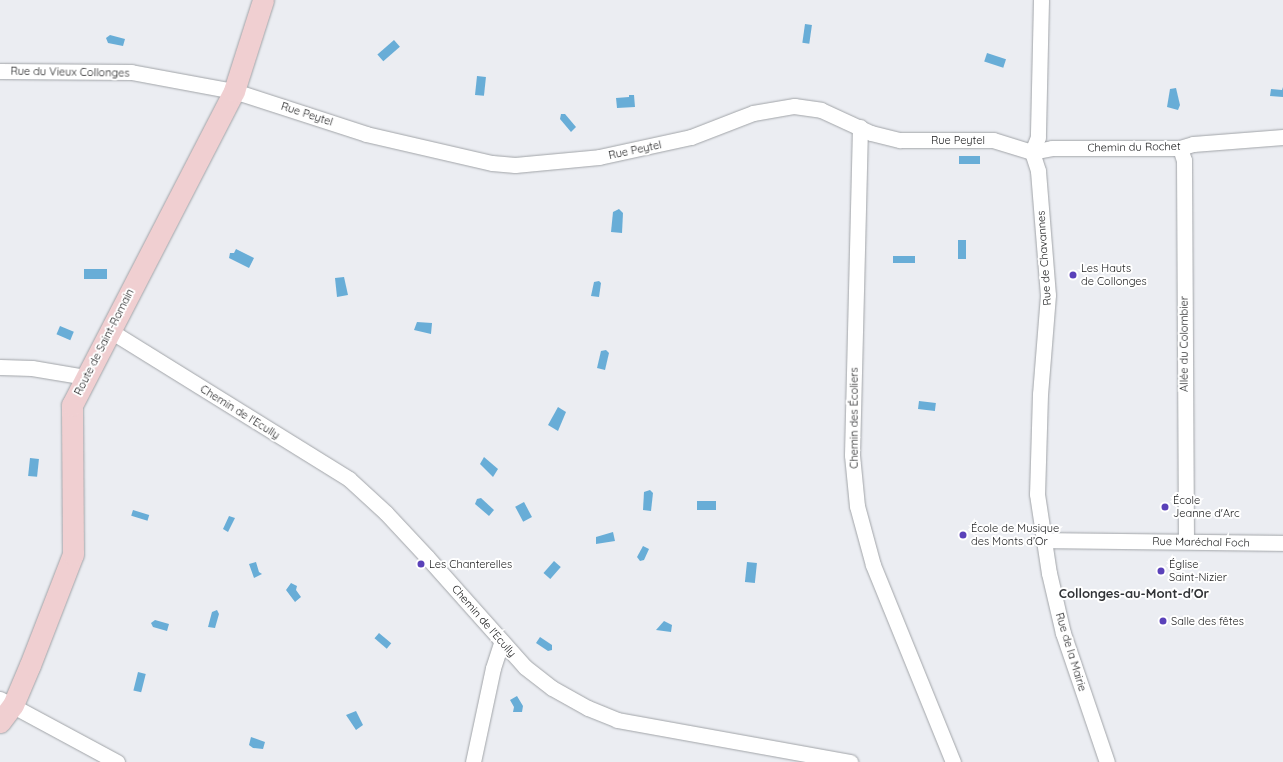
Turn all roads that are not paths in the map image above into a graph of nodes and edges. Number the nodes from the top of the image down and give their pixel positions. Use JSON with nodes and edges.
{"nodes":[{"id":1,"x":263,"y":0,"type":"edge"},
{"id":2,"x":1041,"y":0,"type":"edge"},
{"id":3,"x":0,"y":71,"type":"edge"},
{"id":4,"x":234,"y":91,"type":"junction"},
{"id":5,"x":860,"y":127,"type":"junction"},
{"id":6,"x":1283,"y":137,"type":"edge"},
{"id":7,"x":1180,"y":148,"type":"junction"},
{"id":8,"x":1032,"y":152,"type":"junction"},
{"id":9,"x":109,"y":330,"type":"junction"},
{"id":10,"x":0,"y":367,"type":"edge"},
{"id":11,"x":86,"y":377,"type":"junction"},
{"id":12,"x":1044,"y":540,"type":"junction"},
{"id":13,"x":1186,"y":541,"type":"junction"},
{"id":14,"x":1283,"y":543,"type":"edge"},
{"id":15,"x":502,"y":642,"type":"junction"},
{"id":16,"x":7,"y":702,"type":"edge"},
{"id":17,"x":0,"y":722,"type":"edge"},
{"id":18,"x":117,"y":762,"type":"edge"},
{"id":19,"x":473,"y":762,"type":"edge"},
{"id":20,"x":850,"y":762,"type":"edge"},
{"id":21,"x":953,"y":762,"type":"edge"},
{"id":22,"x":1105,"y":762,"type":"edge"}],
"edges":[{"from":1,"to":4,"type":"main road","name":"Route de Saint-Romain"},
{"from":2,"to":8,"type":"street"},
{"from":3,"to":4,"type":"street","name":"Rue du Vieux Collonges"},
{"from":4,"to":5,"type":"street","name":"Rue Peytel"},
{"from":4,"to":9,"type":"main road","name":"Route de Saint-Romain"},
{"from":5,"to":8,"type":"street","name":"Rue Peytel"},
{"from":5,"to":21,"type":"street","name":"Chemin des Écoliers"},
{"from":6,"to":7,"type":"street","name":"Chemin du Rochet"},
{"from":7,"to":8,"type":"street","name":"Chemin du Rochet"},
{"from":7,"to":13,"type":"street","name":"Allée du Colombier"},
{"from":8,"to":12,"type":"street","name":"Rue de Chavannes"},
{"from":9,"to":11,"type":"main road","name":"Route de Saint-Romain"},
{"from":9,"to":15,"type":"street","name":"Chemin de l'Ecully"},
{"from":10,"to":11,"type":"street"},
{"from":11,"to":16,"type":"main road","name":"Route de Saint-Romain"},
{"from":12,"to":13,"type":"street","name":"Rue Maréchal Foch"},
{"from":12,"to":22,"type":"street","name":"Rue de la Mairie"},
{"from":13,"to":14,"type":"street","name":"Rue Maréchal Foch"},
{"from":15,"to":19,"type":"street"},
{"from":15,"to":20,"type":"street","name":"Chemin de l'Ecully"},
{"from":16,"to":17,"type":"main road","name":"Route de Saint-Romain"},
{"from":16,"to":18,"type":"street"}]}
